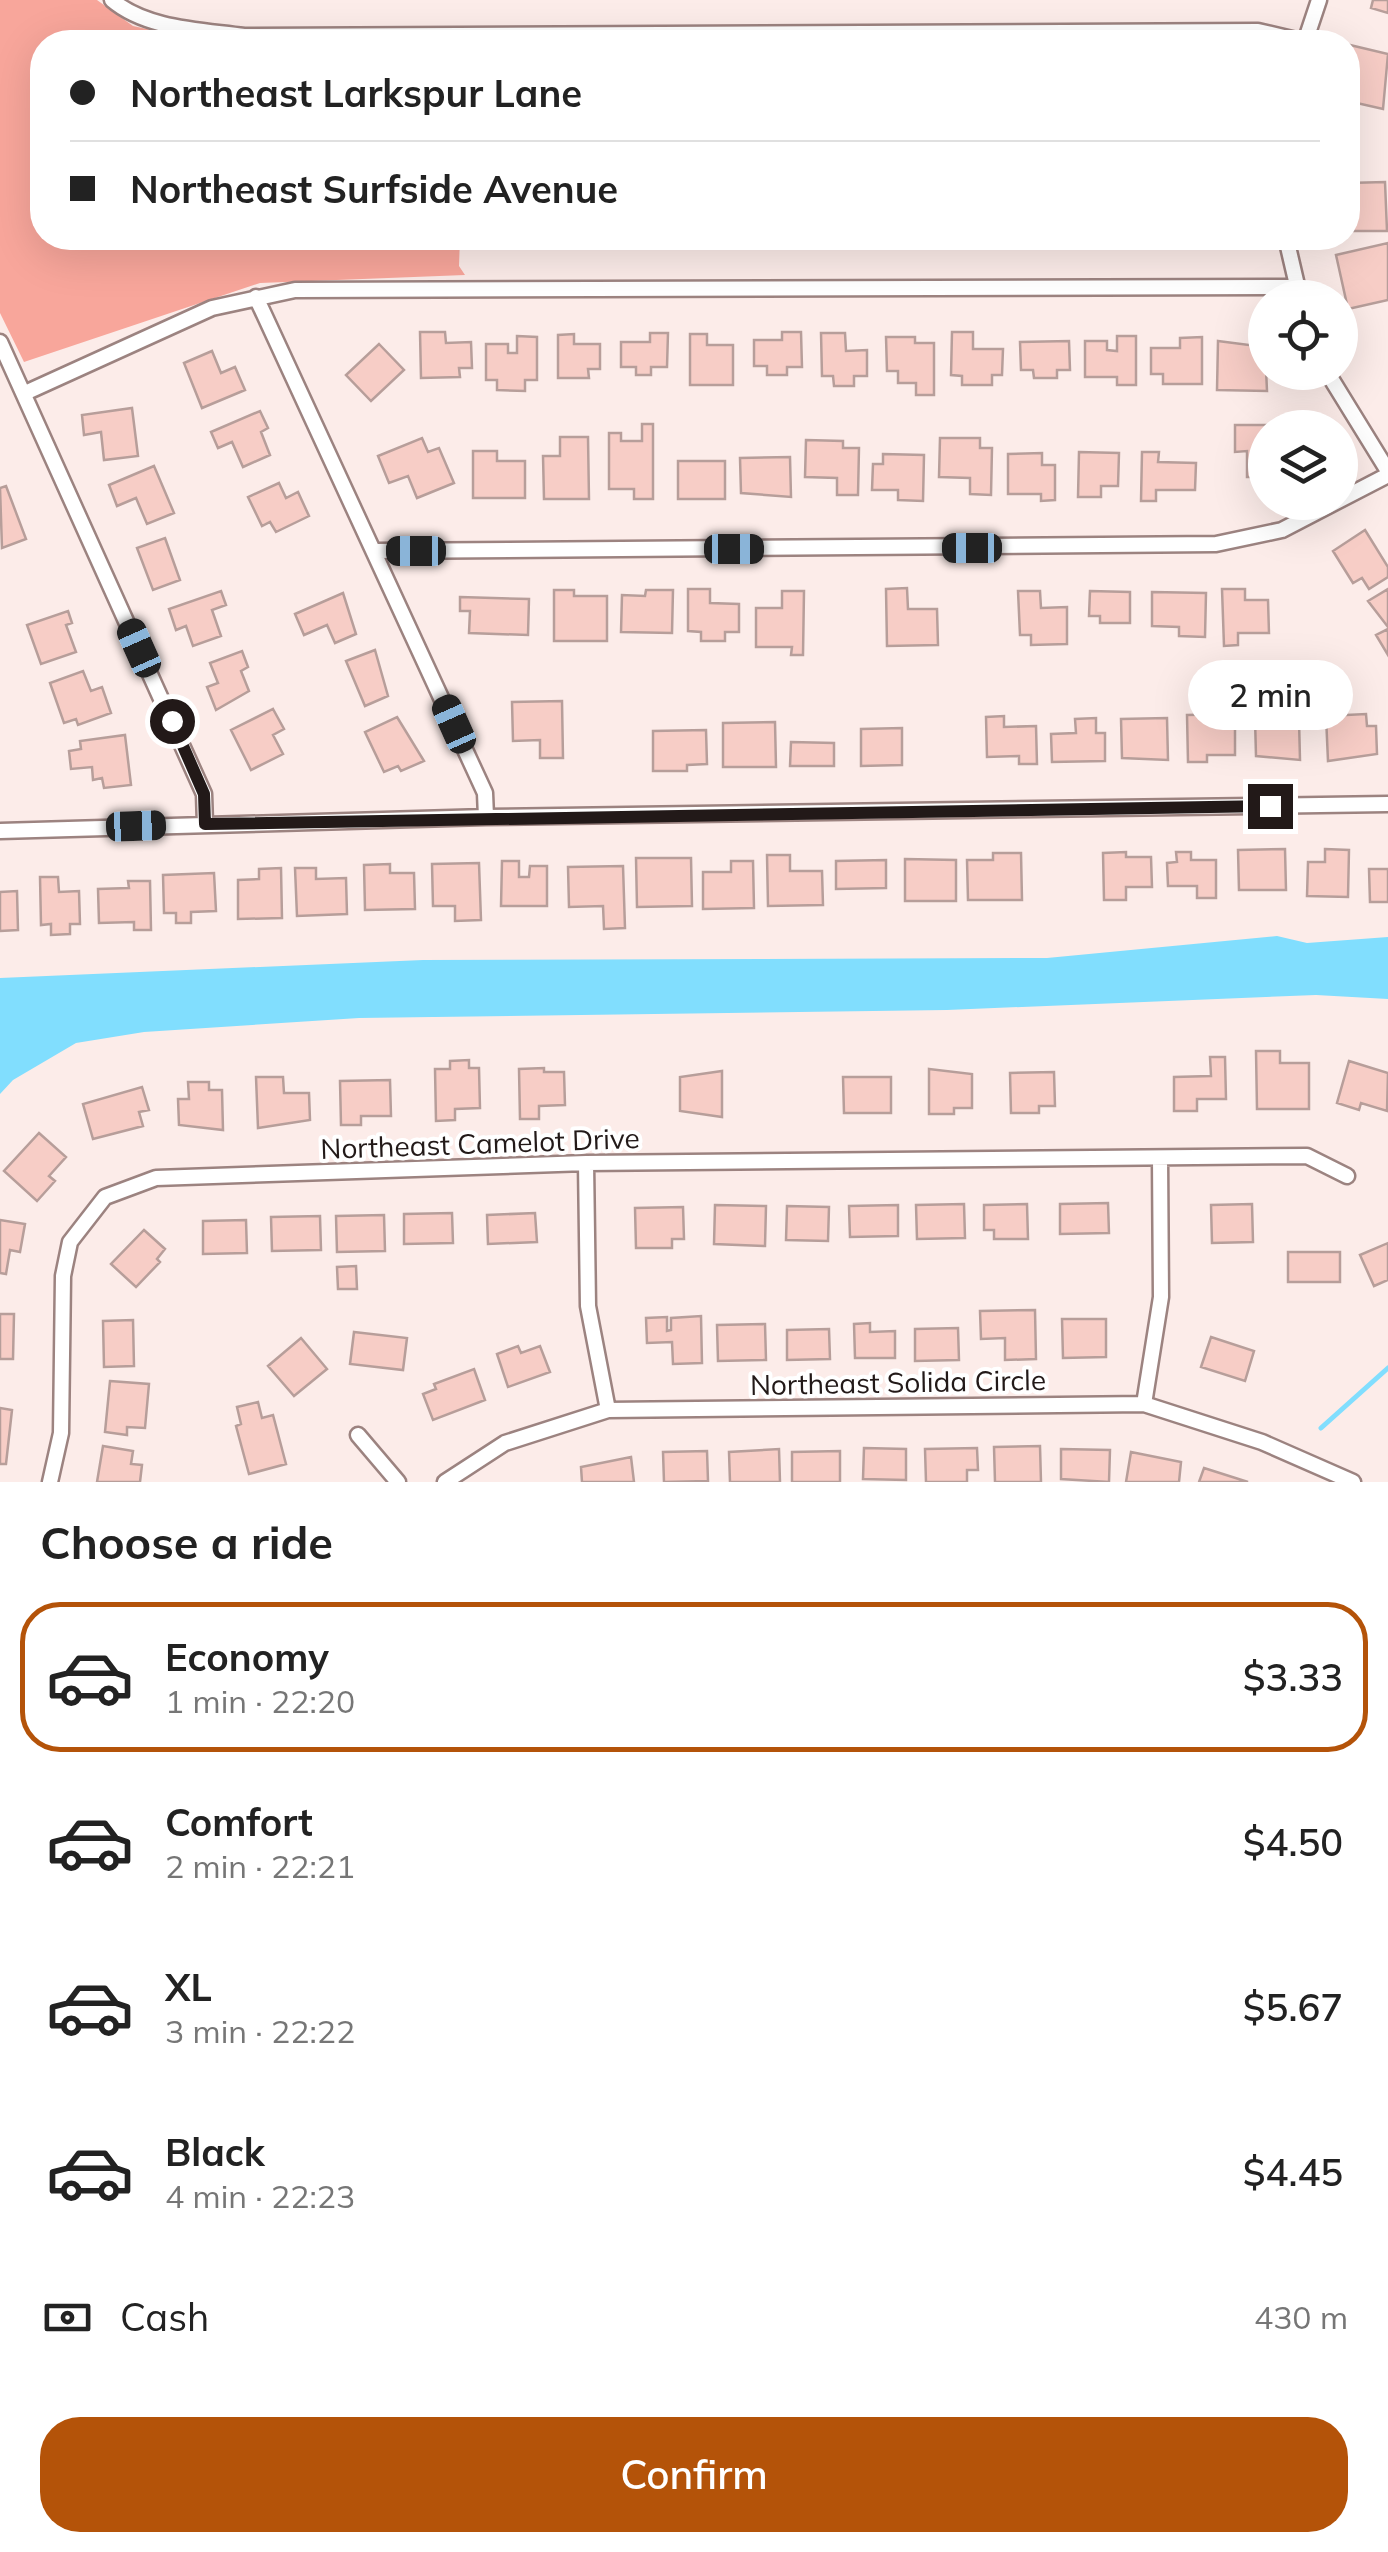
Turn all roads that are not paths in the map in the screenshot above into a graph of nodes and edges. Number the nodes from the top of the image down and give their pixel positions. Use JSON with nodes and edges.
{"nodes":[{"id":1,"x":112,"y":0,"type":"edge"},
{"id":2,"x":1319,"y":0,"type":"edge"},
{"id":3,"x":206,"y":30,"type":"edge"},
{"id":4,"x":1309,"y":30,"type":"edge"},
{"id":5,"x":1289,"y":250,"type":"edge"},
{"id":6,"x":1295,"y":280,"type":"edge"},
{"id":7,"x":1248,"y":292,"type":"edge"},
{"id":8,"x":256,"y":297,"type":"junction"},
{"id":9,"x":0,"y":342,"type":"edge"},
{"id":10,"x":1339,"y":390,"type":"edge"},
{"id":11,"x":25,"y":393,"type":"junction"},
{"id":12,"x":1388,"y":473,"type":"edge"},
{"id":13,"x":376,"y":551,"type":"junction"},
{"id":14,"x":1388,"y":804,"type":"edge"},
{"id":15,"x":486,"y":817,"type":"junction"},
{"id":16,"x":205,"y":824,"type":"junction"},
{"id":17,"x":0,"y":831,"type":"edge"},
{"id":18,"x":1160,"y":1158,"type":"junction"},
{"id":19,"x":586,"y":1163,"type":"junction"},
{"id":20,"x":1346,"y":1176,"type":"dead end"},
{"id":21,"x":1144,"y":1404,"type":"junction"},
{"id":22,"x":608,"y":1410,"type":"junction"},
{"id":23,"x":358,"y":1435,"type":"dead end"},
{"id":24,"x":50,"y":1482,"type":"edge"},
{"id":25,"x":398,"y":1482,"type":"edge"},
{"id":26,"x":445,"y":1482,"type":"edge"},
{"id":27,"x":1353,"y":1482,"type":"edge"}],
"edges":[{"from":1,"to":3,"type":"street"},
{"from":2,"to":4,"type":"street"},
{"from":5,"to":6,"type":"street"},
{"from":7,"to":8,"type":"street"},
{"from":8,"to":11,"type":"street"},
{"from":8,"to":13,"type":"street"},
{"from":9,"to":11,"type":"street"},
{"from":10,"to":12,"type":"street"},
{"from":11,"to":16,"type":"street"},
{"from":12,"to":13,"type":"street"},
{"from":13,"to":15,"type":"street"},
{"from":14,"to":15,"type":"street"},
{"from":15,"to":16,"type":"street"},
{"from":16,"to":17,"type":"street"},
{"from":18,"to":19,"type":"street","name":"Northeast Camelot Drive"},
{"from":18,"to":20,"type":"street","name":"Northeast Camelot Drive"},
{"from":18,"to":21,"type":"street"},
{"from":19,"to":22,"type":"street"},
{"from":19,"to":24,"type":"street","name":"Northeast Camelot Drive"},
{"from":21,"to":22,"type":"street","name":"Northeast Solida Circle"},
{"from":21,"to":27,"type":"street","name":"Northeast Solida Circle"},
{"from":22,"to":26,"type":"street","name":"Northeast Solida Circle"},
{"from":23,"to":25,"type":"street"}]}
